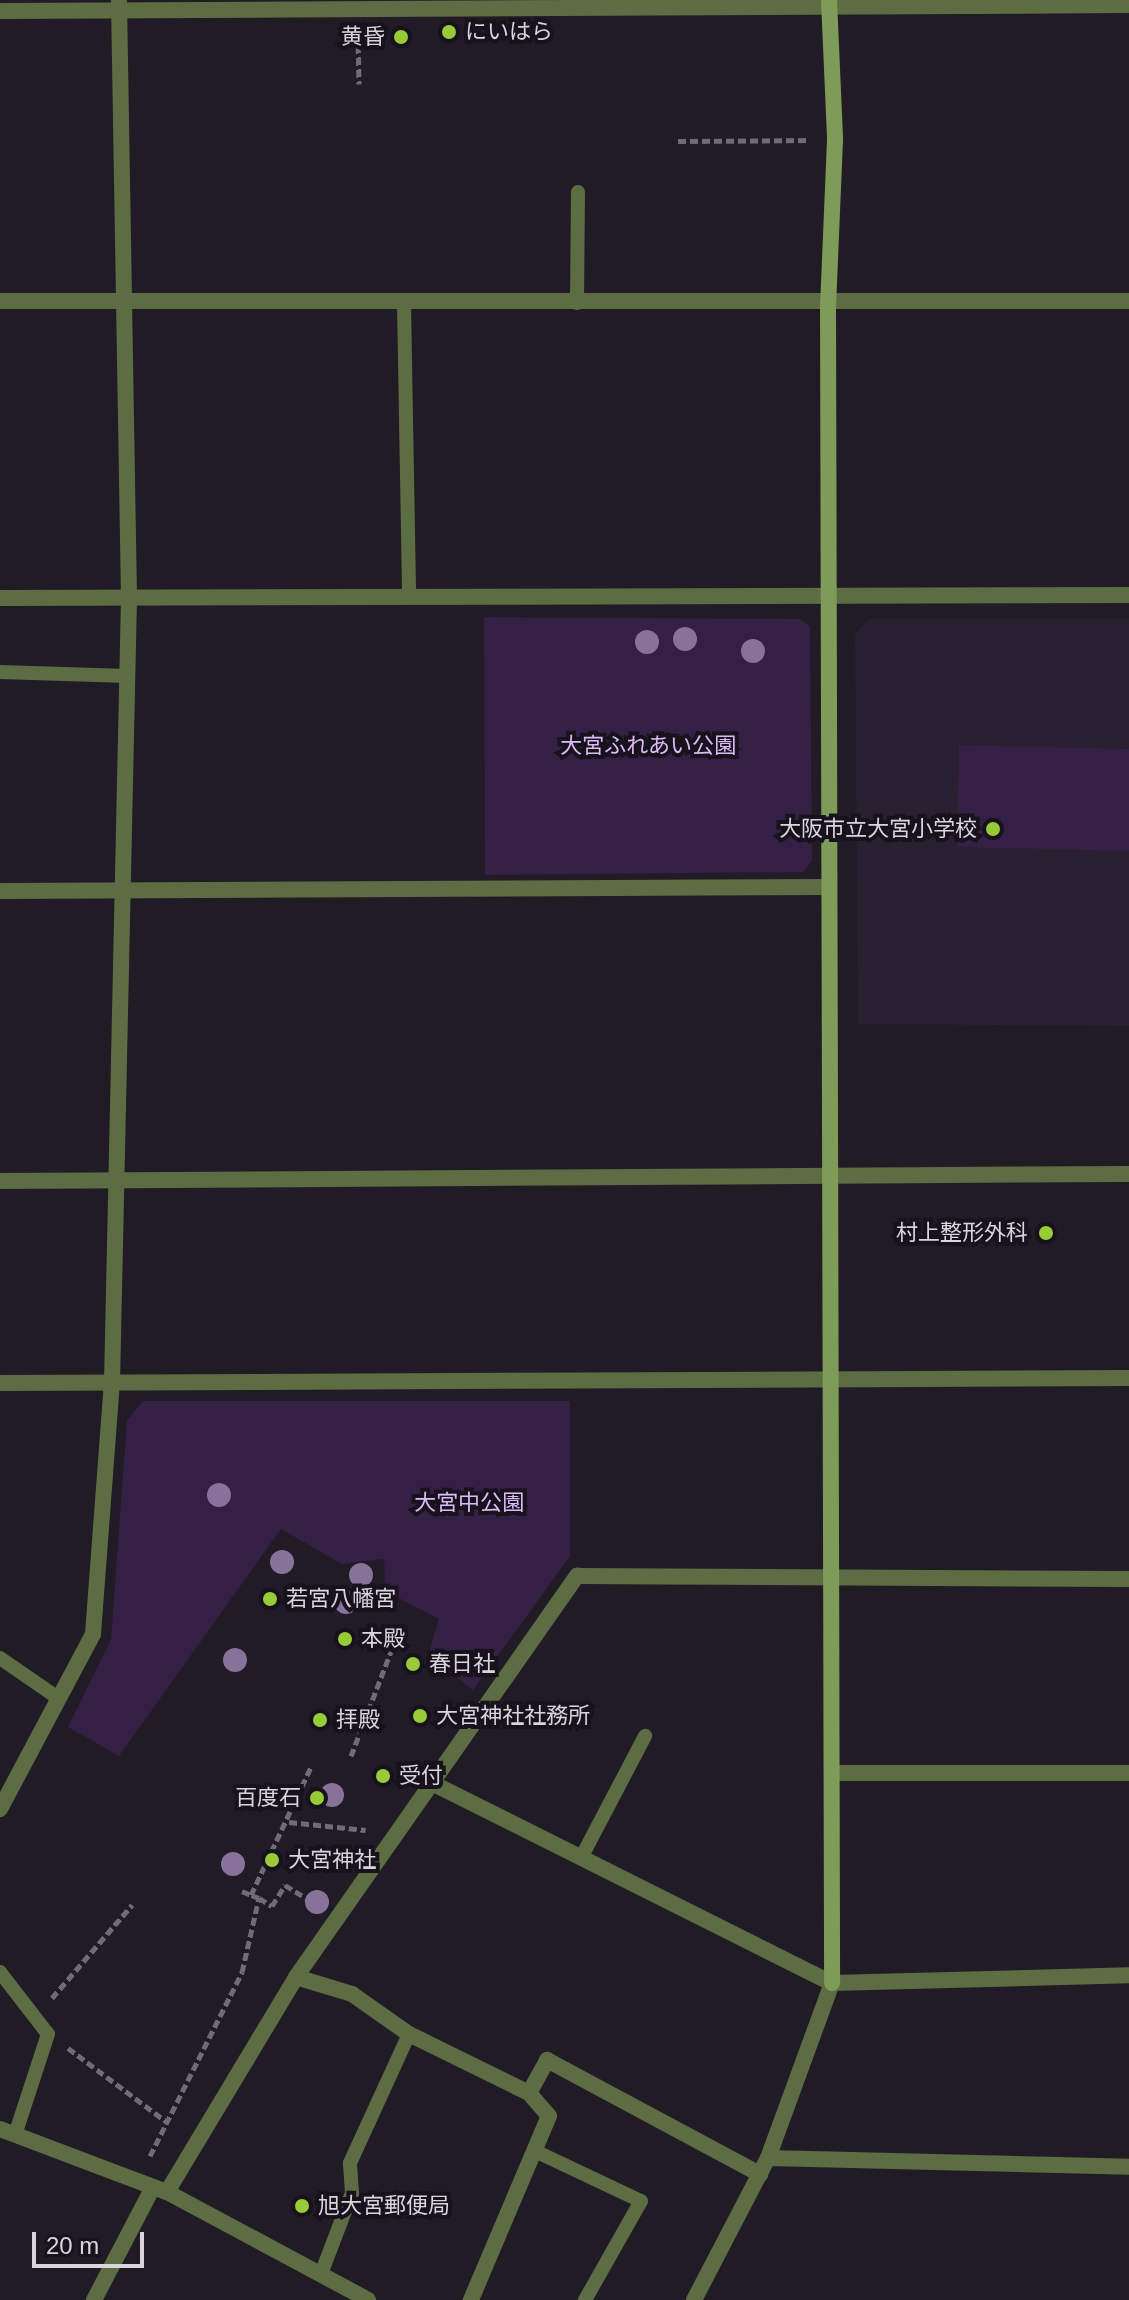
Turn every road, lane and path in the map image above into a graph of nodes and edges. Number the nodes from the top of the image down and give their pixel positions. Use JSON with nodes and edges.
{"nodes":[{"id":1,"x":829,"y":4,"type":"edge"},
{"id":2,"x":119,"y":5,"type":"edge"},
{"id":3,"x":1129,"y":5,"type":"edge"},
{"id":4,"x":358,"y":8,"type":"junction"},
{"id":5,"x":0,"y":11,"type":"edge"},
{"id":6,"x":359,"y":84,"type":"dead end"},
{"id":7,"x":835,"y":140,"type":"junction"},
{"id":8,"x":678,"y":141,"type":"dead end"},
{"id":9,"x":578,"y":192,"type":"dead end"},
{"id":10,"x":0,"y":301,"type":"edge"},
{"id":11,"x":121,"y":301,"type":"junction"},
{"id":12,"x":1129,"y":301,"type":"edge"},
{"id":13,"x":404,"y":303,"type":"junction"},
{"id":14,"x":577,"y":303,"type":"junction"},
{"id":15,"x":828,"y":304,"type":"junction"},
{"id":16,"x":1129,"y":595,"type":"edge"},
{"id":17,"x":409,"y":596,"type":"junction"},
{"id":18,"x":829,"y":596,"type":"junction"},
{"id":19,"x":0,"y":598,"type":"edge"},
{"id":20,"x":129,"y":598,"type":"junction"},
{"id":21,"x":0,"y":672,"type":"edge"},
{"id":22,"x":128,"y":676,"type":"junction"},
{"id":23,"x":829,"y":887,"type":"junction"},
{"id":24,"x":0,"y":891,"type":"edge"},
{"id":25,"x":125,"y":891,"type":"junction"},
{"id":26,"x":1129,"y":1174,"type":"edge"},
{"id":27,"x":833,"y":1178,"type":"junction"},
{"id":28,"x":0,"y":1181,"type":"edge"},
{"id":29,"x":118,"y":1181,"type":"junction"},
{"id":30,"x":835,"y":1378,"type":"junction"},
{"id":31,"x":1129,"y":1378,"type":"edge"},
{"id":32,"x":0,"y":1383,"type":"edge"},
{"id":33,"x":112,"y":1383,"type":"junction"},
{"id":34,"x":1129,"y":1579,"type":"edge"},
{"id":35,"x":834,"y":1581,"type":"junction"},
{"id":36,"x":391,"y":1651,"type":"dead end"},
{"id":37,"x":0,"y":1658,"type":"edge"},
{"id":38,"x":58,"y":1698,"type":"junction"},
{"id":39,"x":645,"y":1736,"type":"dead end"},
{"id":40,"x":351,"y":1756,"type":"dead end"},
{"id":41,"x":311,"y":1767,"type":"dead end"},
{"id":42,"x":834,"y":1773,"type":"junction"},
{"id":43,"x":1129,"y":1773,"type":"edge"},
{"id":44,"x":434,"y":1784,"type":"junction"},
{"id":45,"x":0,"y":1809,"type":"edge"},
{"id":46,"x":289,"y":1822,"type":"junction"},
{"id":47,"x":399,"y":1833,"type":"junction"},
{"id":48,"x":581,"y":1858,"type":"junction"},
{"id":49,"x":242,"y":1891,"type":"dead end"},
{"id":50,"x":251,"y":1895,"type":"junction"},
{"id":51,"x":259,"y":1898,"type":"junction"},
{"id":52,"x":312,"y":1902,"type":"dead end"},
{"id":53,"x":132,"y":1905,"type":"dead end"},
{"id":54,"x":0,"y":1972,"type":"edge"},
{"id":55,"x":1129,"y":1975,"type":"edge"},
{"id":56,"x":296,"y":1977,"type":"junction"},
{"id":57,"x":832,"y":1983,"type":"junction"},
{"id":58,"x":35,"y":2018,"type":"junction"},
{"id":59,"x":48,"y":2034,"type":"junction"},
{"id":60,"x":409,"y":2034,"type":"junction"},
{"id":61,"x":529,"y":2093,"type":"junction"},
{"id":62,"x":167,"y":2122,"type":"junction"},
{"id":63,"x":8,"y":2132,"type":"edge"},
{"id":64,"x":535,"y":2151,"type":"junction"},
{"id":65,"x":768,"y":2158,"type":"junction"},
{"id":66,"x":1129,"y":2167,"type":"edge"},
{"id":67,"x":760,"y":2174,"type":"junction"},
{"id":68,"x":152,"y":2187,"type":"junction"},
{"id":69,"x":321,"y":2274,"type":"junction"},
{"id":70,"x":94,"y":2300,"type":"edge"},
{"id":71,"x":368,"y":2300,"type":"edge"},
{"id":72,"x":471,"y":2300,"type":"edge"},
{"id":73,"x":585,"y":2300,"type":"edge"},
{"id":74,"x":694,"y":2300,"type":"edge"}],
"edges":[{"from":1,"to":3,"type":"street"},
{"from":1,"to":4,"type":"street"},
{"from":1,"to":7,"type":"street"},
{"from":2,"to":4,"type":"street"},
{"from":2,"to":5,"type":"street"},
{"from":2,"to":11,"type":"street"},
{"from":4,"to":6,"type":"path"},
{"from":7,"to":8,"type":"path"},
{"from":7,"to":15,"type":"street"},
{"from":9,"to":14,"type":"lane"},
{"from":10,"to":11,"type":"street"},
{"from":11,"to":13,"type":"street"},
{"from":11,"to":20,"type":"street"},
{"from":12,"to":15,"type":"street"},
{"from":13,"to":14,"type":"street"},
{"from":13,"to":17,"type":"lane"},
{"from":14,"to":15,"type":"street"},
{"from":15,"to":18,"type":"street"},
{"from":16,"to":18,"type":"street"},
{"from":17,"to":18,"type":"street"},
{"from":17,"to":20,"type":"street"},
{"from":18,"to":23,"type":"street"},
{"from":19,"to":20,"type":"street"},
{"from":20,"to":22,"type":"street"},
{"from":21,"to":22,"type":"lane"},
{"from":22,"to":25,"type":"street"},
{"from":23,"to":25,"type":"street"},
{"from":23,"to":27,"type":"street"},
{"from":24,"to":25,"type":"street"},
{"from":25,"to":29,"type":"street"},
{"from":26,"to":27,"type":"street"},
{"from":27,"to":29,"type":"street"},
{"from":27,"to":30,"type":"street"},
{"from":28,"to":29,"type":"street"},
{"from":29,"to":33,"type":"street"},
{"from":30,"to":31,"type":"street"},
{"from":30,"to":33,"type":"street"},
{"from":30,"to":35,"type":"street"},
{"from":32,"to":33,"type":"street"},
{"from":33,"to":38,"type":"street"},
{"from":34,"to":35,"type":"street"},
{"from":35,"to":42,"type":"street"},
{"from":35,"to":44,"type":"street"},
{"from":36,"to":40,"type":"path"},
{"from":37,"to":38,"type":"lane"},
{"from":38,"to":45,"type":"street"},
{"from":39,"to":48,"type":"lane"},
{"from":41,"to":46,"type":"path"},
{"from":42,"to":43,"type":"street"},
{"from":42,"to":57,"type":"street"},
{"from":44,"to":47,"type":"street"},
{"from":44,"to":48,"type":"street"},
{"from":46,"to":47,"type":"path"},
{"from":46,"to":50,"type":"path"},
{"from":47,"to":56,"type":"street"},
{"from":48,"to":57,"type":"street"},
{"from":49,"to":50,"type":"path"},
{"from":50,"to":51,"type":"path"},
{"from":51,"to":52,"type":"path"},
{"from":51,"to":62,"type":"path"},
{"from":53,"to":58,"type":"path"},
{"from":54,"to":58,"type":"lane"},
{"from":55,"to":57,"type":"street"},
{"from":56,"to":60,"type":"street"},
{"from":56,"to":68,"type":"street"},
{"from":57,"to":65,"type":"street"},
{"from":58,"to":59,"type":"lane"},
{"from":59,"to":62,"type":"path"},
{"from":59,"to":63,"type":"lane"},
{"from":60,"to":61,"type":"street"},
{"from":60,"to":69,"type":"lane"},
{"from":61,"to":64,"type":"street"},
{"from":61,"to":67,"type":"street"},
{"from":62,"to":68,"type":"path"},
{"from":63,"to":68,"type":"street"},
{"from":64,"to":72,"type":"street"},
{"from":64,"to":73,"type":"lane"},
{"from":65,"to":66,"type":"street"},
{"from":65,"to":67,"type":"street"},
{"from":67,"to":74,"type":"street"},
{"from":68,"to":69,"type":"street"},
{"from":68,"to":70,"type":"street"},
{"from":69,"to":71,"type":"street"}]}
